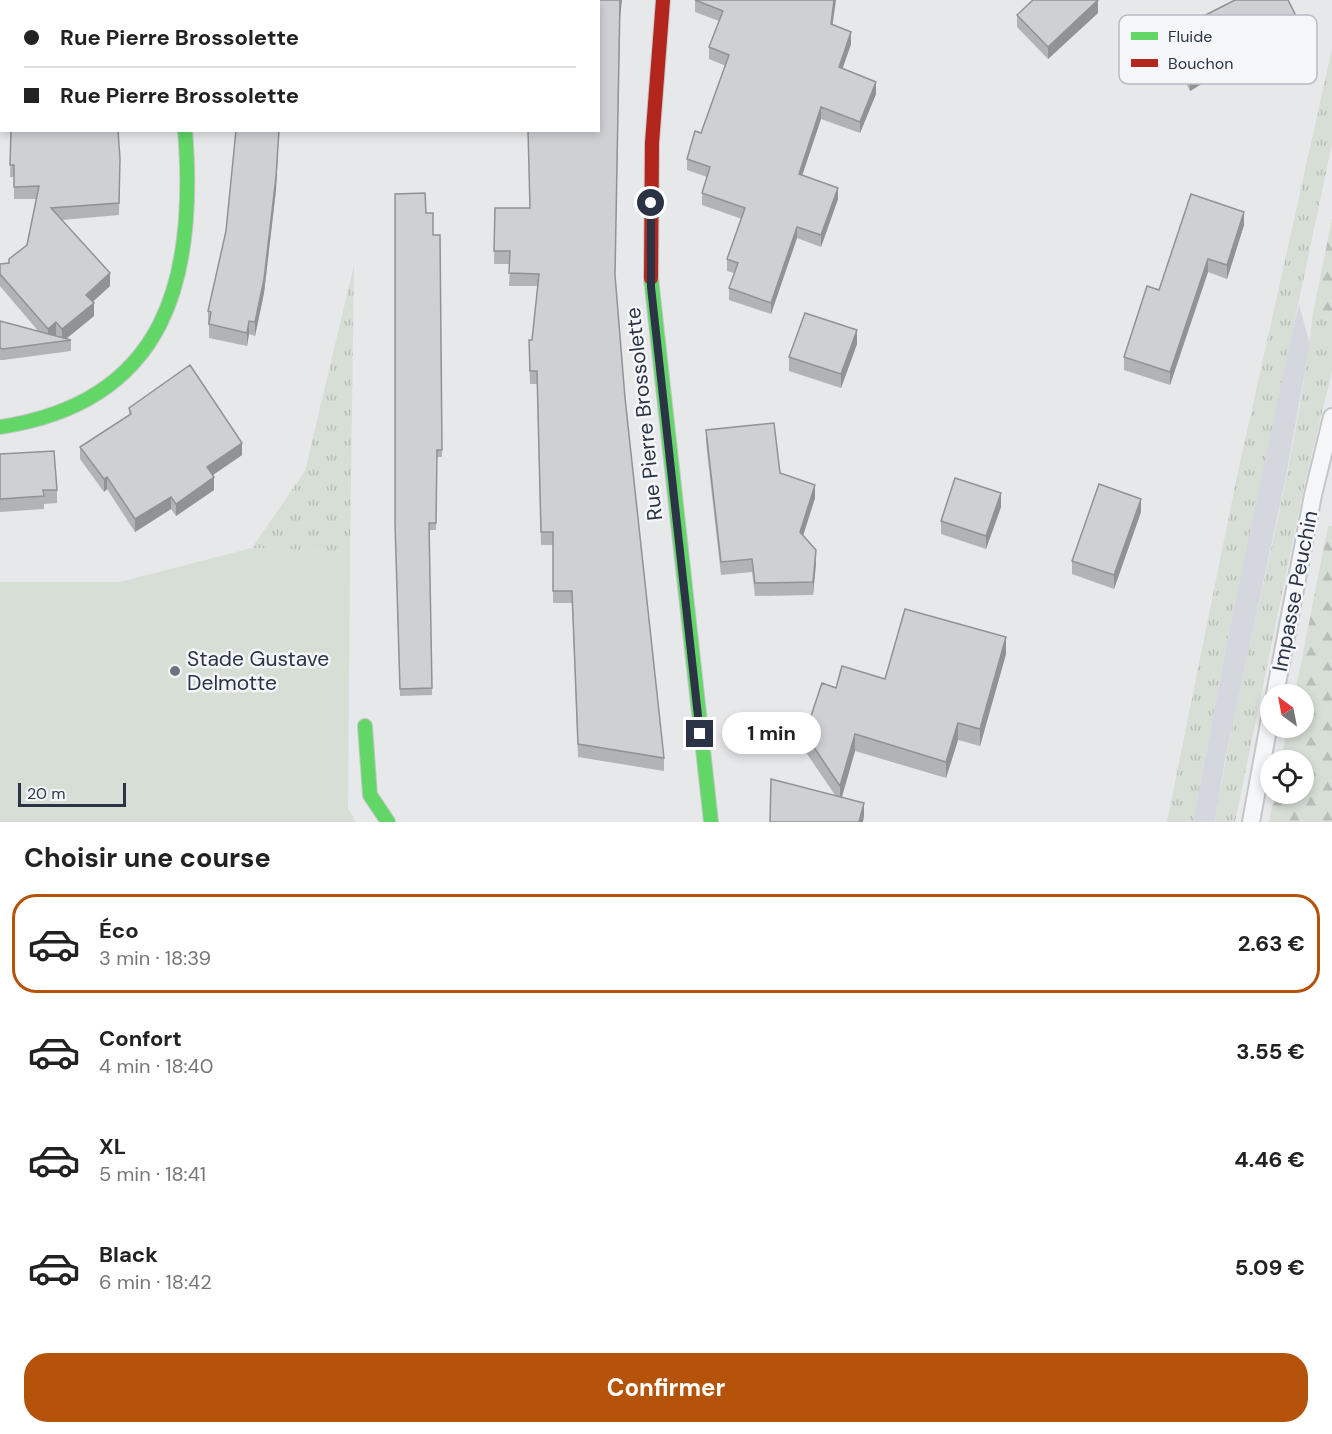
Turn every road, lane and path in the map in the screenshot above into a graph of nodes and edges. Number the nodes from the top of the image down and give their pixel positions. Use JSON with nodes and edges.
{"nodes":[{"id":1,"x":663,"y":0,"type":"edge"},
{"id":2,"x":185,"y":132,"type":"edge"},
{"id":3,"x":1332,"y":417,"type":"edge"},
{"id":4,"x":0,"y":427,"type":"edge"},
{"id":5,"x":1277,"y":684,"type":"edge"},
{"id":6,"x":364,"y":726,"type":"dead end"},
{"id":7,"x":1266,"y":738,"type":"edge"},
{"id":8,"x":388,"y":822,"type":"edge"},
{"id":9,"x":711,"y":822,"type":"edge"},
{"id":10,"x":1251,"y":822,"type":"edge"}],
"edges":[{"from":1,"to":9,"type":"main road","name":"Rue Pierre Brossolette"},
{"from":2,"to":4,"type":"main road"},
{"from":3,"to":5,"type":"lane","name":"Impasse Peuchin"},
{"from":6,"to":8,"type":"main road"},
{"from":7,"to":10,"type":"lane"}]}
